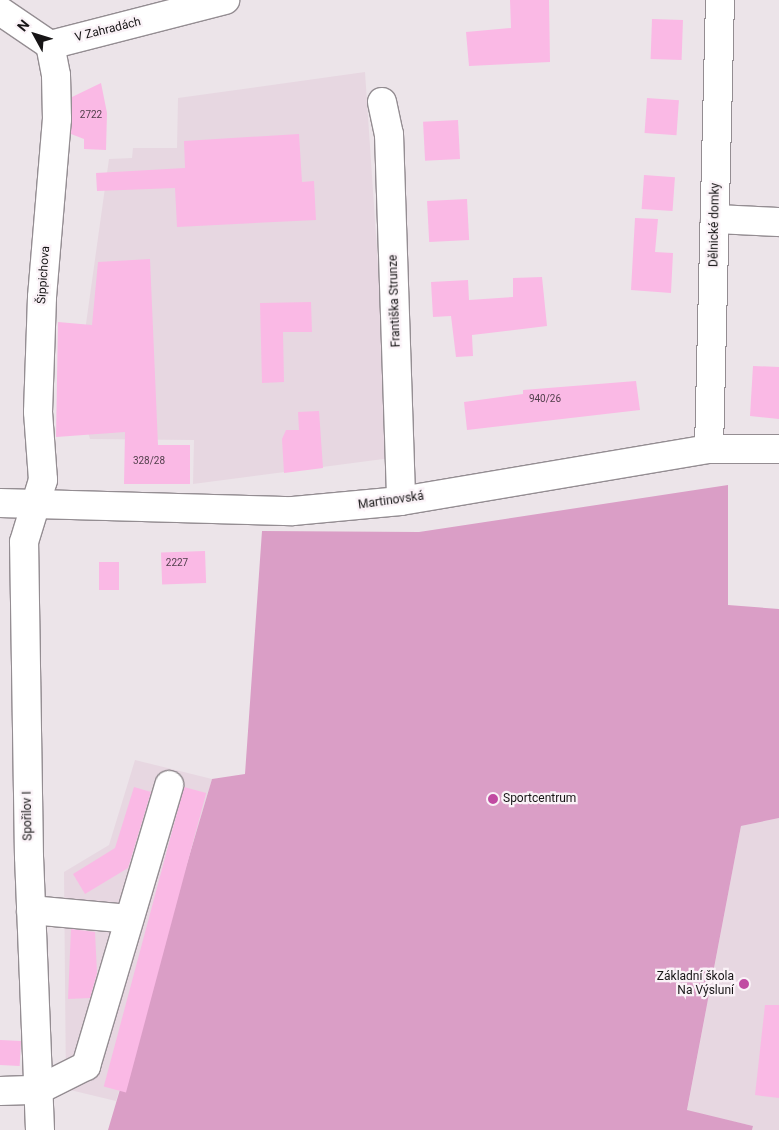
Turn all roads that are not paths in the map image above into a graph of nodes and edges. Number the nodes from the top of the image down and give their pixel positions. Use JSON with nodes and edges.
{"nodes":[{"id":1,"x":225,"y":0,"type":"edge"},
{"id":2,"x":720,"y":0,"type":"edge"},
{"id":3,"x":0,"y":11,"type":"edge"},
{"id":4,"x":50,"y":45,"type":"junction"},
{"id":5,"x":382,"y":102,"type":"dead end"},
{"id":6,"x":715,"y":218,"type":"junction"},
{"id":7,"x":779,"y":222,"type":"edge"},
{"id":8,"x":709,"y":449,"type":"junction"},
{"id":9,"x":779,"y":449,"type":"edge"},
{"id":10,"x":400,"y":501,"type":"junction"},
{"id":11,"x":0,"y":503,"type":"edge"},
{"id":12,"x":37,"y":504,"type":"junction"},
{"id":13,"x":169,"y":785,"type":"dead end"},
{"id":14,"x":31,"y":910,"type":"junction"},
{"id":15,"x":130,"y":920,"type":"junction"},
{"id":16,"x":38,"y":1090,"type":"junction"},
{"id":17,"x":0,"y":1091,"type":"edge"},
{"id":18,"x":40,"y":1130,"type":"edge"}],
"edges":[{"from":1,"to":4,"type":"street","name":"V Zahradách"},
{"from":2,"to":6,"type":"street","name":"Dělnické domky"},
{"from":3,"to":4,"type":"street"},
{"from":4,"to":12,"type":"street","name":"Šippichova"},
{"from":5,"to":10,"type":"street","name":"Františka Strunze"},
{"from":6,"to":7,"type":"street"},
{"from":6,"to":8,"type":"street","name":"Dělnické domky"},
{"from":8,"to":9,"type":"street","name":"Martinovská"},
{"from":8,"to":10,"type":"street","name":"Martinovská"},
{"from":10,"to":12,"type":"street","name":"Martinovská"},
{"from":11,"to":12,"type":"street","name":"Martinovská"},
{"from":12,"to":14,"type":"street","name":"Spořilov I"},
{"from":13,"to":15,"type":"street"},
{"from":14,"to":15,"type":"street"},
{"from":14,"to":16,"type":"street","name":"Spořilov I"},
{"from":15,"to":16,"type":"street"},
{"from":16,"to":17,"type":"street"},
{"from":16,"to":18,"type":"street","name":"Spořilov I"}]}
